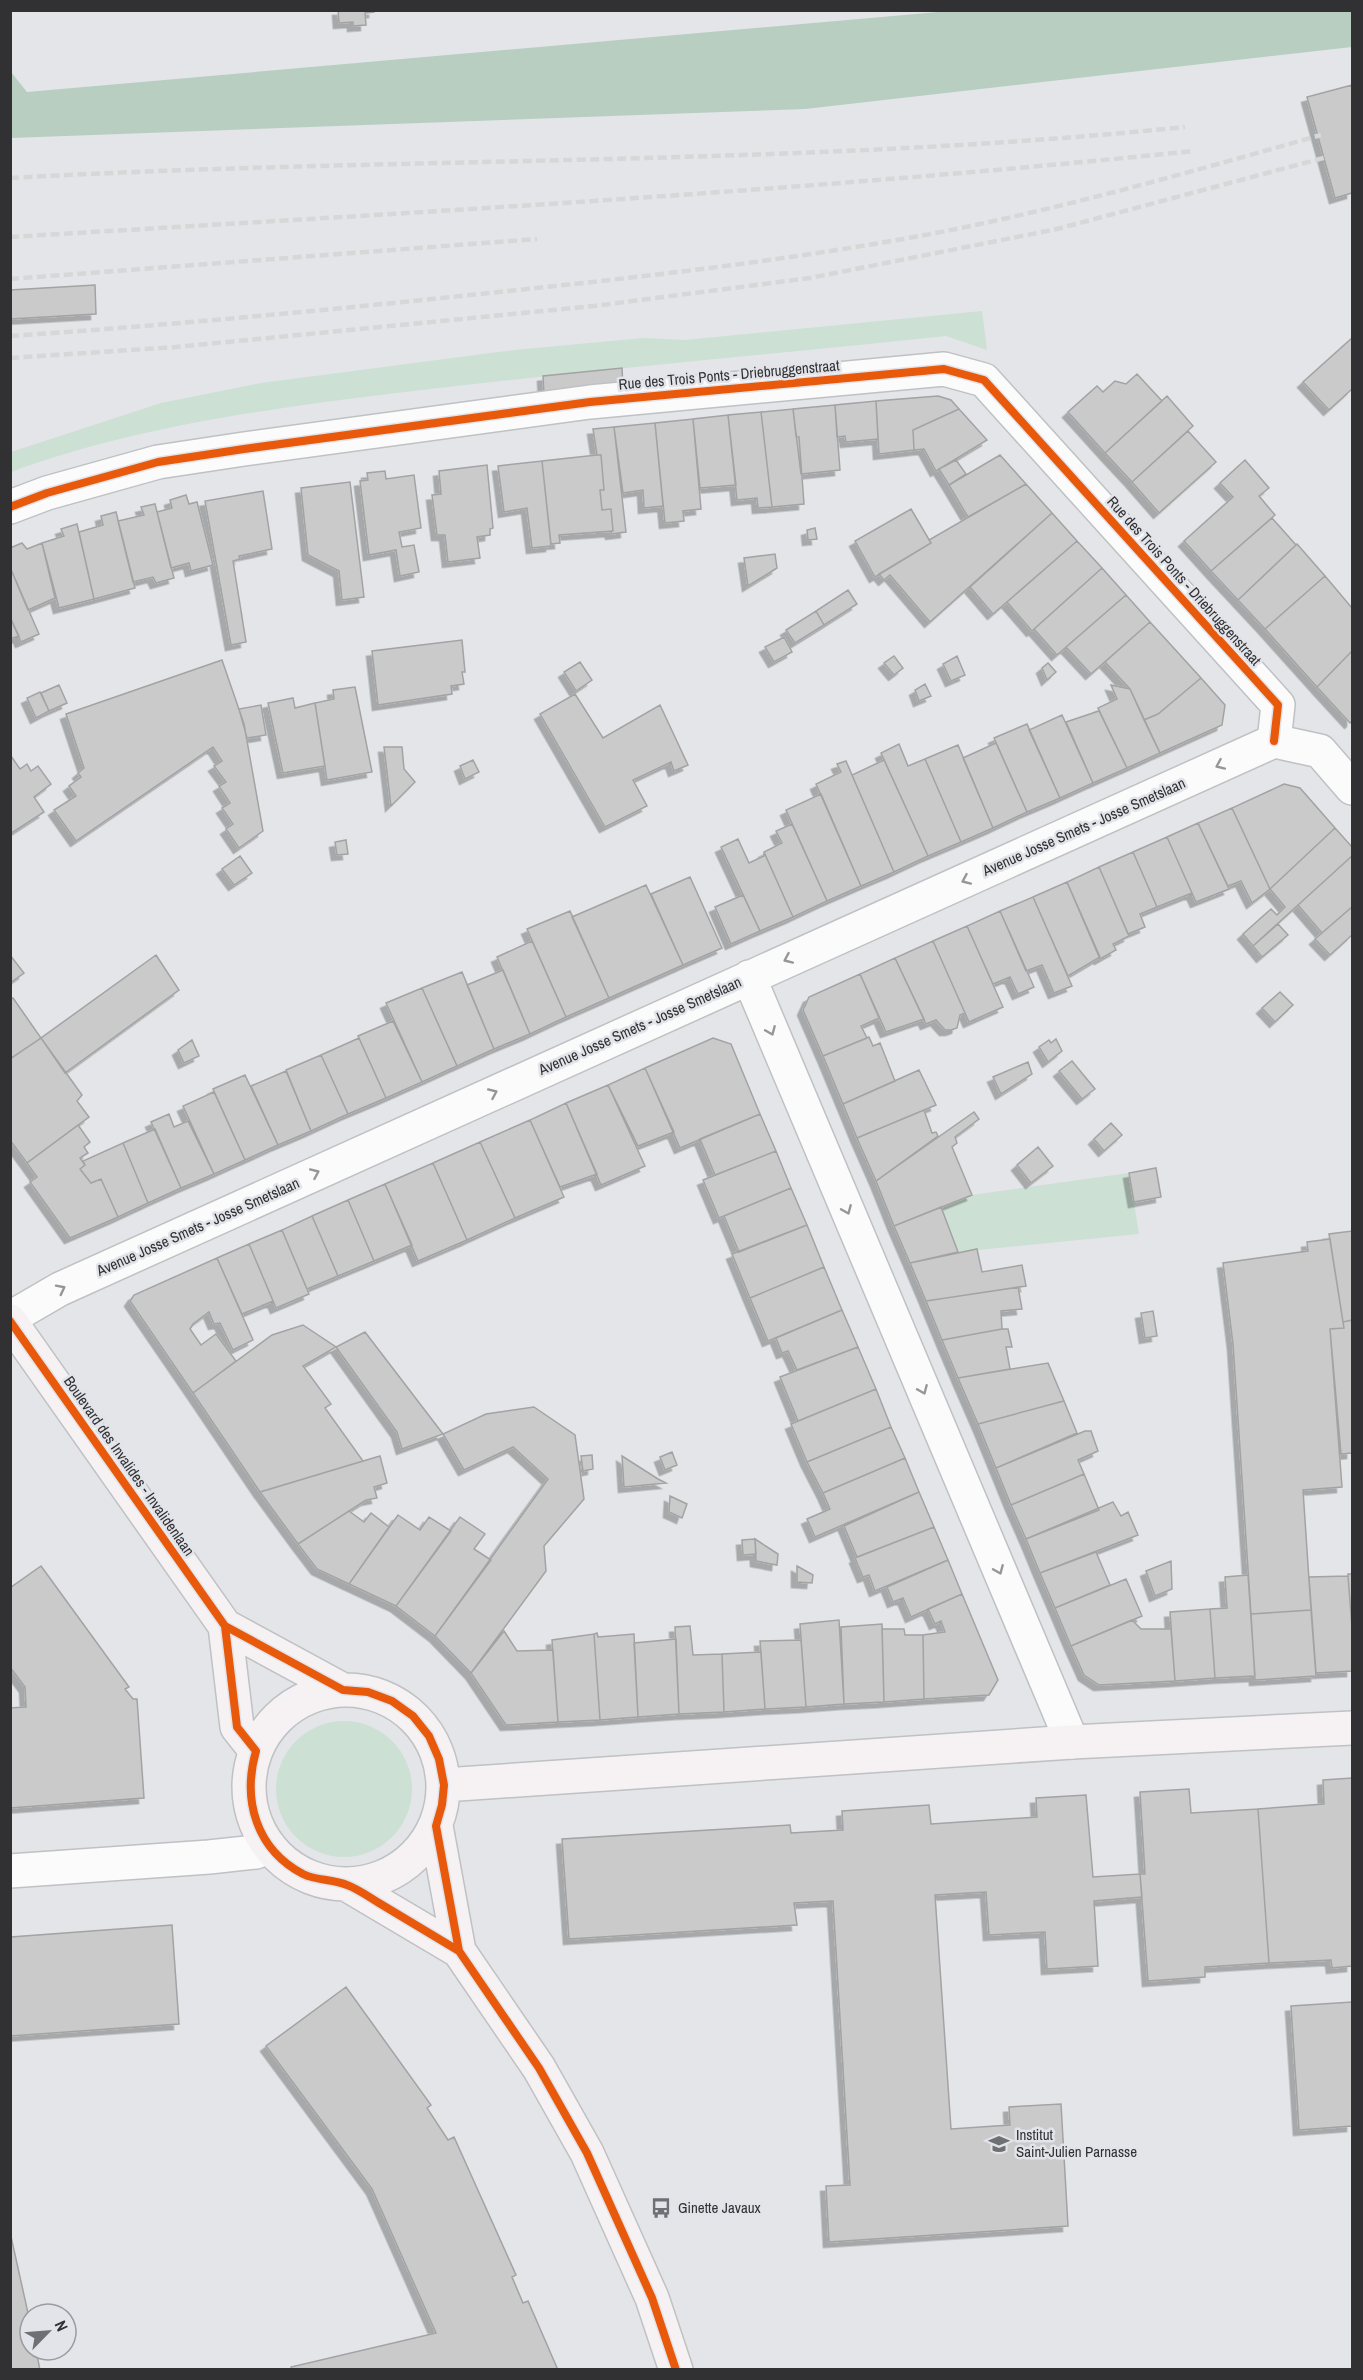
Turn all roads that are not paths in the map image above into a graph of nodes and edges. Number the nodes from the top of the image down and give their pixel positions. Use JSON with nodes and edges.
{"nodes":[{"id":1,"x":10,"y":507,"type":"edge"},
{"id":2,"x":1274,"y":741,"type":"junction"},
{"id":3,"x":1353,"y":788,"type":"edge"},
{"id":4,"x":749,"y":977,"type":"junction"},
{"id":5,"x":10,"y":1320,"type":"edge"},
{"id":6,"x":225,"y":1626,"type":"junction"},
{"id":7,"x":343,"y":1690,"type":"junction"},
{"id":8,"x":1353,"y":1728,"type":"edge"},
{"id":9,"x":1072,"y":1743,"type":"junction"},
{"id":10,"x":256,"y":1751,"type":"junction"},
{"id":11,"x":444,"y":1785,"type":"junction"},
{"id":12,"x":435,"y":1826,"type":"junction"},
{"id":13,"x":269,"y":1846,"type":"junction"},
{"id":14,"x":10,"y":1871,"type":"edge"},
{"id":15,"x":346,"y":1884,"type":"junction"},
{"id":16,"x":459,"y":1951,"type":"junction"},
{"id":17,"x":676,"y":2370,"type":"edge"}],
"edges":[{"from":1,"to":2,"type":"street","name":"Rue des Trois Ponts - Driebruggenstraat"},
{"from":2,"to":3,"type":"street"},
{"from":2,"to":4,"type":"street","name":"Avenue Josse Smets - Josse Smetslaan","one_way":true},
{"from":5,"to":4,"type":"street","name":"Avenue Josse Smets - Josse Smetslaan","one_way":true},
{"from":4,"to":9,"type":"street","one_way":true},
{"from":5,"to":6,"type":"street","name":"Boulevard des Invalides - Invalidenlaan"},
{"from":6,"to":7,"type":"street","name":"Boulevard des Invalides - Invalidenlaan"},
{"from":6,"to":10,"type":"street","name":"Boulevard des Invalides - Invalidenlaan"},
{"from":7,"to":10,"type":"street"},
{"from":7,"to":11,"type":"street"},
{"from":8,"to":9,"type":"street"},
{"from":9,"to":11,"type":"street"},
{"from":10,"to":13,"type":"street"},
{"from":11,"to":12,"type":"street"},
{"from":12,"to":15,"type":"street"},
{"from":12,"to":16,"type":"street"},
{"from":13,"to":14,"type":"street"},
{"from":13,"to":15,"type":"street"},
{"from":15,"to":16,"type":"street"},
{"from":16,"to":17,"type":"street"}]}
